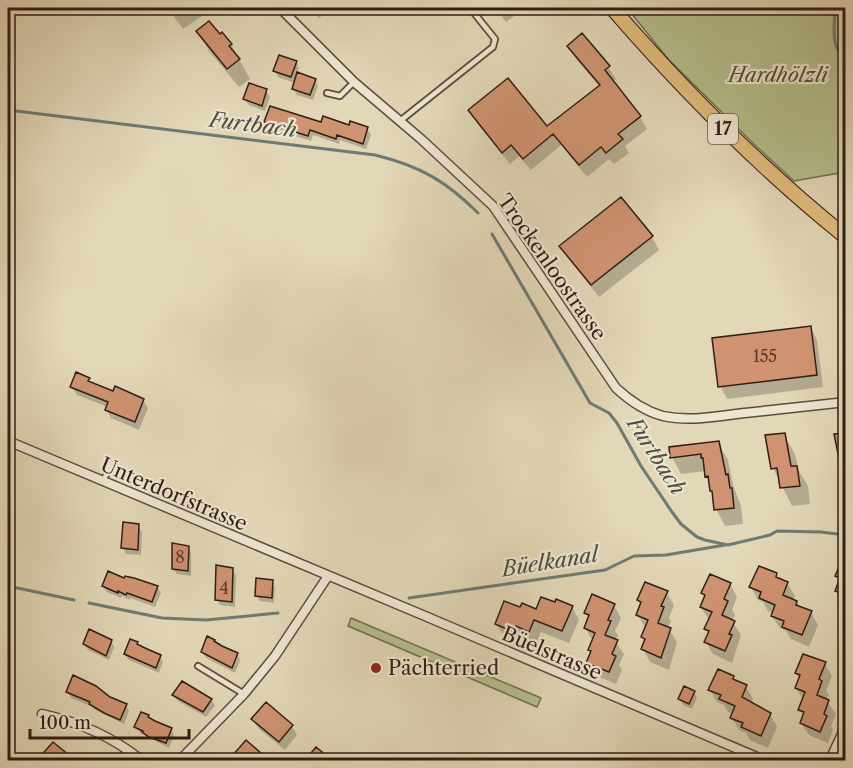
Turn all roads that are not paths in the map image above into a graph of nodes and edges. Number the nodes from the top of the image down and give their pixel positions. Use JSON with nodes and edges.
{"nodes":[{"id":1,"x":280,"y":8,"type":"edge"},
{"id":2,"x":470,"y":8,"type":"edge"},
{"id":3,"x":612,"y":8,"type":"edge"},
{"id":4,"x":354,"y":82,"type":"junction"},
{"id":5,"x":327,"y":93,"type":"dead end"},
{"id":6,"x":400,"y":121,"type":"junction"},
{"id":7,"x":846,"y":237,"type":"edge"},
{"id":8,"x":846,"y":402,"type":"edge"},
{"id":9,"x":8,"y":441,"type":"edge"},
{"id":10,"x":111,"y":463,"type":"dead end"},
{"id":11,"x":103,"y":482,"type":"junction"},
{"id":12,"x":328,"y":576,"type":"junction"},
{"id":13,"x":198,"y":666,"type":"dead end"},
{"id":14,"x":244,"y":694,"type":"junction"},
{"id":15,"x":42,"y":714,"type":"dead end"},
{"id":16,"x":846,"y":725,"type":"edge"},
{"id":17,"x":141,"y":760,"type":"edge"},
{"id":18,"x":180,"y":760,"type":"edge"},
{"id":19,"x":764,"y":760,"type":"edge"},
{"id":20,"x":830,"y":760,"type":"edge"}],
"edges":[{"from":1,"to":4,"type":"street","name":"Trockenloostrasse"},
{"from":2,"to":6,"type":"lane"},
{"from":3,"to":7,"type":"main road","number":"17"},
{"from":4,"to":5,"type":"lane"},
{"from":4,"to":6,"type":"street","name":"Trockenloostrasse"},
{"from":6,"to":8,"type":"street","name":"Trockenloostrasse"},
{"from":9,"to":11,"type":"street","name":"Unterdorfstrasse"},
{"from":10,"to":11,"type":"lane"},
{"from":11,"to":12,"type":"street","name":"Unterdorfstrasse"},
{"from":12,"to":14,"type":"street"},
{"from":12,"to":19,"type":"street","name":"Büelstrasse"},
{"from":13,"to":14,"type":"lane"},
{"from":14,"to":18,"type":"street"},
{"from":15,"to":17,"type":"street"},
{"from":16,"to":20,"type":"street"}]}
